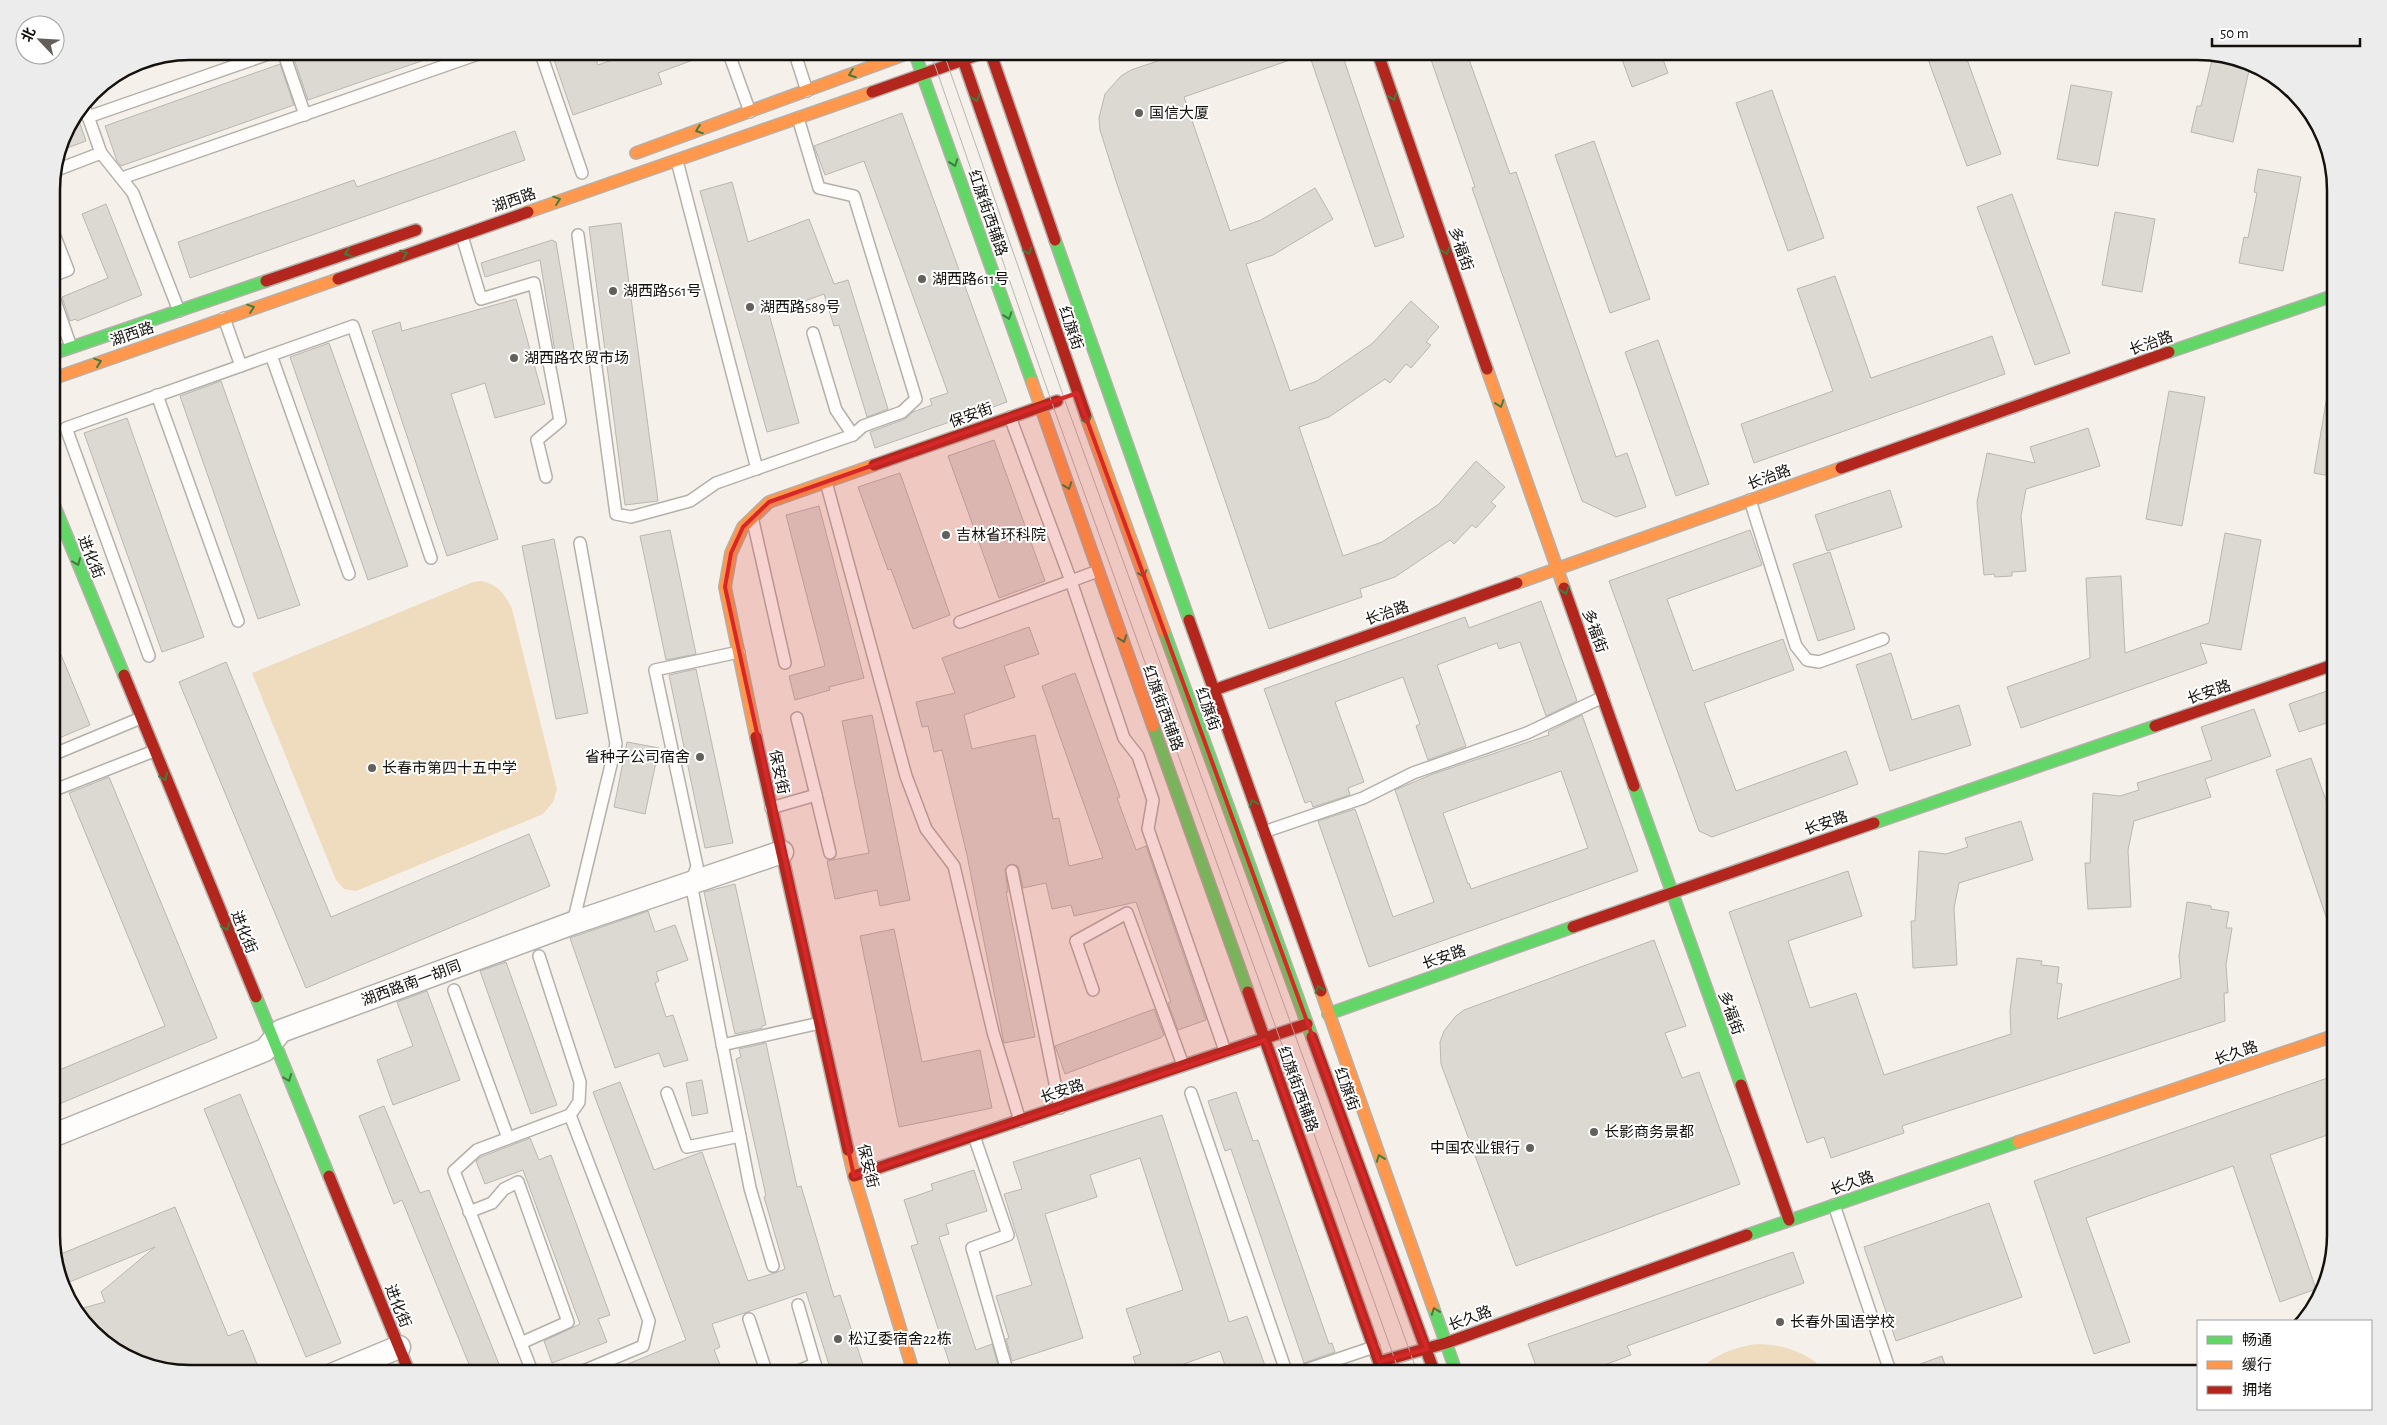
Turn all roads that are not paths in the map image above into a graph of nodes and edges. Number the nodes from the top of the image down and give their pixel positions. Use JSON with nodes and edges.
{"nodes":[{"id":1,"x":251,"y":60,"type":"edge"},
{"id":2,"x":286,"y":60,"type":"edge"},
{"id":3,"x":461,"y":60,"type":"edge"},
{"id":4,"x":543,"y":60,"type":"edge"},
{"id":5,"x":731,"y":60,"type":"edge"},
{"id":6,"x":797,"y":60,"type":"edge"},
{"id":7,"x":890,"y":60,"type":"edge"},
{"id":8,"x":917,"y":60,"type":"edge"},
{"id":9,"x":954,"y":60,"type":"edge"},
{"id":10,"x":963,"y":60,"type":"edge"},
{"id":11,"x":991,"y":60,"type":"edge"},
{"id":12,"x":1380,"y":60,"type":"edge"},
{"id":13,"x":923,"y":75,"type":"junction"},
{"id":14,"x":807,"y":91,"type":"junction"},
{"id":15,"x":86,"y":112,"type":"edge"},
{"id":16,"x":750,"y":112,"type":"junction"},
{"id":17,"x":305,"y":115,"type":"junction"},
{"id":18,"x":88,"y":117,"type":"junction"},
{"id":19,"x":798,"y":118,"type":"junction"},
{"id":20,"x":101,"y":152,"type":"junction"},
{"id":21,"x":629,"y":156,"type":"dead end"},
{"id":22,"x":677,"y":159,"type":"junction"},
{"id":23,"x":63,"y":168,"type":"edge"},
{"id":24,"x":582,"y":173,"type":"dead end"},
{"id":25,"x":122,"y":178,"type":"junction"},
{"id":26,"x":423,"y":228,"type":"dead end"},
{"id":27,"x":461,"y":234,"type":"junction"},
{"id":28,"x":578,"y":235,"type":"dead end"},
{"id":29,"x":60,"y":250,"type":"edge"},
{"id":30,"x":60,"y":273,"type":"edge"},
{"id":31,"x":2327,"y":298,"type":"edge"},
{"id":32,"x":179,"y":311,"type":"junction"},
{"id":33,"x":60,"y":314,"type":"edge"},
{"id":34,"x":224,"y":318,"type":"junction"},
{"id":35,"x":813,"y":333,"type":"dead end"},
{"id":36,"x":72,"y":348,"type":"junction"},
{"id":37,"x":60,"y":352,"type":"edge"},
{"id":38,"x":270,"y":355,"type":"junction"},
{"id":39,"x":241,"y":366,"type":"junction"},
{"id":40,"x":60,"y":376,"type":"edge"},
{"id":41,"x":1077,"y":393,"type":"junction"},
{"id":42,"x":157,"y":395,"type":"junction"},
{"id":43,"x":1040,"y":406,"type":"junction"},
{"id":44,"x":1010,"y":417,"type":"junction"},
{"id":45,"x":853,"y":435,"type":"junction"},
{"id":46,"x":757,"y":468,"type":"junction"},
{"id":47,"x":546,"y":477,"type":"dead end"},
{"id":48,"x":826,"y":482,"type":"junction"},
{"id":49,"x":1750,"y":500,"type":"junction"},
{"id":50,"x":752,"y":519,"type":"junction"},
{"id":51,"x":60,"y":520,"type":"edge"},
{"id":52,"x":580,"y":543,"type":"dead end"},
{"id":53,"x":431,"y":558,"type":"dead end"},
{"id":54,"x":1557,"y":569,"type":"junction"},
{"id":55,"x":1098,"y":571,"type":"junction"},
{"id":56,"x":349,"y":574,"type":"dead end"},
{"id":57,"x":1071,"y":581,"type":"junction"},
{"id":58,"x":238,"y":621,"type":"dead end"},
{"id":59,"x":960,"y":622,"type":"dead end"},
{"id":60,"x":1883,"y":639,"type":"dead end"},
{"id":61,"x":739,"y":652,"type":"junction"},
{"id":62,"x":149,"y":656,"type":"dead end"},
{"id":63,"x":785,"y":663,"type":"dead end"},
{"id":64,"x":2327,"y":667,"type":"edge"},
{"id":65,"x":1214,"y":690,"type":"junction"},
{"id":66,"x":1603,"y":697,"type":"junction"},
{"id":67,"x":141,"y":718,"type":"junction"},
{"id":68,"x":797,"y":718,"type":"dead end"},
{"id":69,"x":154,"y":751,"type":"junction"},
{"id":70,"x":60,"y":752,"type":"edge"},
{"id":71,"x":60,"y":788,"type":"edge"},
{"id":72,"x":816,"y":795,"type":"junction"},
{"id":73,"x":772,"y":808,"type":"junction"},
{"id":74,"x":1264,"y":832,"type":"junction"},
{"id":75,"x":782,"y":852,"type":"junction"},
{"id":76,"x":830,"y":853,"type":"dead end"},
{"id":77,"x":1012,"y":871,"type":"dead end"},
{"id":78,"x":691,"y":883,"type":"junction"},
{"id":79,"x":1672,"y":892,"type":"junction"},
{"id":80,"x":573,"y":923,"type":"junction"},
{"id":81,"x":539,"y":956,"type":"dead end"},
{"id":82,"x":454,"y":990,"type":"dead end"},
{"id":83,"x":1093,"y":990,"type":"dead end"},
{"id":84,"x":1328,"y":1014,"type":"junction"},
{"id":85,"x":820,"y":1023,"type":"junction"},
{"id":86,"x":1307,"y":1024,"type":"junction"},
{"id":87,"x":2327,"y":1038,"type":"edge"},
{"id":88,"x":1264,"y":1040,"type":"junction"},
{"id":89,"x":273,"y":1041,"type":"junction"},
{"id":90,"x":722,"y":1045,"type":"junction"},
{"id":91,"x":1226,"y":1053,"type":"junction"},
{"id":92,"x":1184,"y":1067,"type":"junction"},
{"id":93,"x":667,"y":1092,"type":"dead end"},
{"id":94,"x":1191,"y":1093,"type":"dead end"},
{"id":95,"x":1060,"y":1108,"type":"junction"},
{"id":96,"x":570,"y":1115,"type":"junction"},
{"id":97,"x":1020,"y":1121,"type":"junction"},
{"id":98,"x":60,"y":1133,"type":"edge"},
{"id":99,"x":740,"y":1136,"type":"junction"},
{"id":100,"x":974,"y":1136,"type":"junction"},
{"id":101,"x":508,"y":1138,"type":"junction"},
{"id":102,"x":854,"y":1176,"type":"junction"},
{"id":103,"x":1834,"y":1205,"type":"junction"},
{"id":104,"x":469,"y":1212,"type":"junction"},
{"id":105,"x":1789,"y":1220,"type":"junction"},
{"id":106,"x":773,"y":1266,"type":"dead end"},
{"id":107,"x":798,"y":1306,"type":"dead end"},
{"id":108,"x":749,"y":1319,"type":"dead end"},
{"id":109,"x":521,"y":1342,"type":"junction"},
{"id":110,"x":1446,"y":1343,"type":"junction"},
{"id":111,"x":399,"y":1347,"type":"junction"},
{"id":112,"x":1374,"y":1347,"type":"junction"},
{"id":113,"x":1426,"y":1349,"type":"junction"},
{"id":114,"x":1379,"y":1362,"type":"junction"},
{"id":115,"x":356,"y":1365,"type":"edge"},
{"id":116,"x":406,"y":1365,"type":"edge"},
{"id":117,"x":530,"y":1365,"type":"edge"},
{"id":118,"x":598,"y":1365,"type":"edge"},
{"id":119,"x":763,"y":1365,"type":"edge"},
{"id":120,"x":816,"y":1365,"type":"edge"},
{"id":121,"x":911,"y":1365,"type":"edge"},
{"id":122,"x":1005,"y":1365,"type":"edge"},
{"id":123,"x":1284,"y":1365,"type":"edge"},
{"id":124,"x":1321,"y":1365,"type":"edge"},
{"id":125,"x":1380,"y":1365,"type":"edge"},
{"id":126,"x":1432,"y":1365,"type":"edge"},
{"id":127,"x":1454,"y":1365,"type":"edge"},
{"id":128,"x":1888,"y":1365,"type":"edge"}],
"edges":[{"from":1,"to":18,"type":"lane"},
{"from":2,"to":17,"type":"lane"},
{"from":3,"to":17,"type":"lane"},
{"from":4,"to":24,"type":"lane"},
{"from":5,"to":16,"type":"lane"},
{"from":6,"to":14,"type":"lane"},
{"from":7,"to":14,"type":"street","one_way":true},
{"from":8,"to":13,"type":"street","name":"红旗街西辅路"},
{"from":9,"to":13,"type":"street","name":"湖西路"},
{"from":10,"to":41,"type":"street","name":"红旗街","one_way":true},
{"from":11,"to":65,"type":"street","name":"红旗街"},
{"from":12,"to":54,"type":"street","name":"多福街","one_way":true},
{"from":13,"to":19,"type":"street","name":"湖西路"},
{"from":13,"to":43,"type":"street","name":"红旗街西辅路","one_way":true},
{"from":14,"to":16,"type":"street"},
{"from":15,"to":18,"type":"lane"},
{"from":16,"to":21,"type":"street","one_way":true},
{"from":17,"to":25,"type":"lane"},
{"from":18,"to":20,"type":"lane"},
{"from":19,"to":22,"type":"street","name":"湖西路"},
{"from":19,"to":45,"type":"lane"},
{"from":20,"to":23,"type":"lane"},
{"from":20,"to":25,"type":"lane"},
{"from":27,"to":22,"type":"street","name":"湖西路","one_way":true},
{"from":22,"to":46,"type":"lane"},
{"from":25,"to":32,"type":"lane"},
{"from":26,"to":32,"type":"street","name":"湖西路","one_way":true},
{"from":34,"to":27,"type":"street","name":"湖西路","one_way":true},
{"from":27,"to":47,"type":"lane"},
{"from":28,"to":46,"type":"lane"},
{"from":29,"to":30,"type":"lane"},
{"from":31,"to":49,"type":"street","name":"长治路"},
{"from":32,"to":36,"type":"street","name":"湖西路"},
{"from":33,"to":36,"type":"lane"},
{"from":34,"to":39,"type":"lane"},
{"from":40,"to":34,"type":"street","name":"湖西路","one_way":true},
{"from":35,"to":45,"type":"lane"},
{"from":36,"to":37,"type":"street","name":"湖西路"},
{"from":38,"to":39,"type":"lane"},
{"from":38,"to":53,"type":"lane"},
{"from":38,"to":56,"type":"lane"},
{"from":39,"to":42,"type":"lane"},
{"from":41,"to":43,"type":"street","name":"保安街"},
{"from":41,"to":86,"type":"street","name":"红旗街","one_way":true},
{"from":42,"to":58,"type":"lane"},
{"from":42,"to":62,"type":"lane"},
{"from":43,"to":44,"type":"street","name":"保安街"},
{"from":43,"to":55,"type":"street","name":"红旗街西辅路","one_way":true},
{"from":44,"to":48,"type":"street","name":"保安街"},
{"from":44,"to":57,"type":"lane"},
{"from":45,"to":46,"type":"lane"},
{"from":48,"to":50,"type":"street","name":"保安街"},
{"from":48,"to":97,"type":"lane"},
{"from":49,"to":54,"type":"street","name":"长治路"},
{"from":49,"to":60,"type":"lane"},
{"from":50,"to":61,"type":"street","name":"保安街"},
{"from":50,"to":63,"type":"lane"},
{"from":51,"to":67,"type":"street","name":"进化街","one_way":true},
{"from":52,"to":80,"type":"lane"},
{"from":54,"to":65,"type":"street","name":"长治路"},
{"from":54,"to":66,"type":"street","name":"多福街","one_way":true},
{"from":55,"to":57,"type":"lane"},
{"from":55,"to":88,"type":"street","name":"红旗街西辅路","one_way":true},
{"from":57,"to":59,"type":"lane"},
{"from":57,"to":91,"type":"lane"},
{"from":61,"to":73,"type":"street","name":"保安街"},
{"from":61,"to":78,"type":"lane"},
{"from":64,"to":79,"type":"street","name":"长安路"},
{"from":74,"to":65,"type":"street","name":"红旗街","one_way":true},
{"from":66,"to":74,"type":"lane"},
{"from":66,"to":79,"type":"street","name":"多福街"},
{"from":67,"to":69,"type":"street","name":"进化街"},
{"from":67,"to":70,"type":"lane"},
{"from":68,"to":72,"type":"lane"},
{"from":69,"to":71,"type":"lane"},
{"from":69,"to":89,"type":"street","name":"进化街","one_way":true},
{"from":72,"to":73,"type":"lane"},
{"from":72,"to":76,"type":"lane"},
{"from":73,"to":75,"type":"street","name":"保安街"},
{"from":84,"to":74,"type":"street","name":"红旗街","one_way":true},
{"from":75,"to":78,"type":"street","name":"湖西路南一胡同"},
{"from":75,"to":85,"type":"street","name":"保安街"},
{"from":77,"to":95,"type":"lane"},
{"from":78,"to":80,"type":"street","name":"湖西路南一胡同"},
{"from":78,"to":90,"type":"lane"},
{"from":79,"to":84,"type":"street","name":"长安路"},
{"from":79,"to":105,"type":"street","name":"多福街"},
{"from":80,"to":89,"type":"street","name":"湖西路南一胡同"},
{"from":81,"to":96,"type":"lane"},
{"from":82,"to":101,"type":"lane"},
{"from":83,"to":92,"type":"lane"},
{"from":110,"to":84,"type":"street","name":"红旗街","one_way":true},
{"from":85,"to":90,"type":"lane"},
{"from":85,"to":102,"type":"street","name":"保安街"},
{"from":86,"to":88,"type":"street","name":"长安路"},
{"from":86,"to":113,"type":"street","name":"红旗街"},
{"from":87,"to":103,"type":"street","name":"长久路"},
{"from":88,"to":91,"type":"street","name":"长安路"},
{"from":88,"to":112,"type":"street","name":"红旗街西辅路"},
{"from":89,"to":98,"type":"street","name":"湖西路南一胡同"},
{"from":89,"to":111,"type":"street","name":"进化街","one_way":true},
{"from":90,"to":99,"type":"lane"},
{"from":91,"to":92,"type":"street","name":"长安路"},
{"from":92,"to":95,"type":"street","name":"长安路"},
{"from":93,"to":99,"type":"lane"},
{"from":94,"to":123,"type":"lane"},
{"from":95,"to":97,"type":"street","name":"长安路"},
{"from":96,"to":101,"type":"lane"},
{"from":96,"to":118,"type":"lane"},
{"from":97,"to":100,"type":"street","name":"长安路"},
{"from":99,"to":106,"type":"lane"},
{"from":100,"to":102,"type":"street","name":"长安路"},
{"from":100,"to":122,"type":"lane"},
{"from":101,"to":104,"type":"lane"},
{"from":102,"to":121,"type":"street","name":"保安街"},
{"from":103,"to":105,"type":"street","name":"长久路"},
{"from":103,"to":128,"type":"lane"},
{"from":104,"to":109,"type":"lane"},
{"from":104,"to":109,"type":"lane"},
{"from":105,"to":110,"type":"street","name":"长久路"},
{"from":107,"to":120,"type":"lane"},
{"from":108,"to":119,"type":"lane"},
{"from":109,"to":117,"type":"lane"},
{"from":110,"to":113,"type":"street","name":"长久路"},
{"from":110,"to":127,"type":"street","name":"红旗街"},
{"from":111,"to":115,"type":"street"},
{"from":111,"to":116,"type":"street","name":"进化街"},
{"from":112,"to":114,"type":"street","name":"红旗街西辅路"},
{"from":112,"to":124,"type":"lane"},
{"from":113,"to":114,"type":"street","name":"长久路"},
{"from":113,"to":126,"type":"street","name":"红旗街"},
{"from":114,"to":125,"type":"street","name":"红旗街西辅路"}]}
